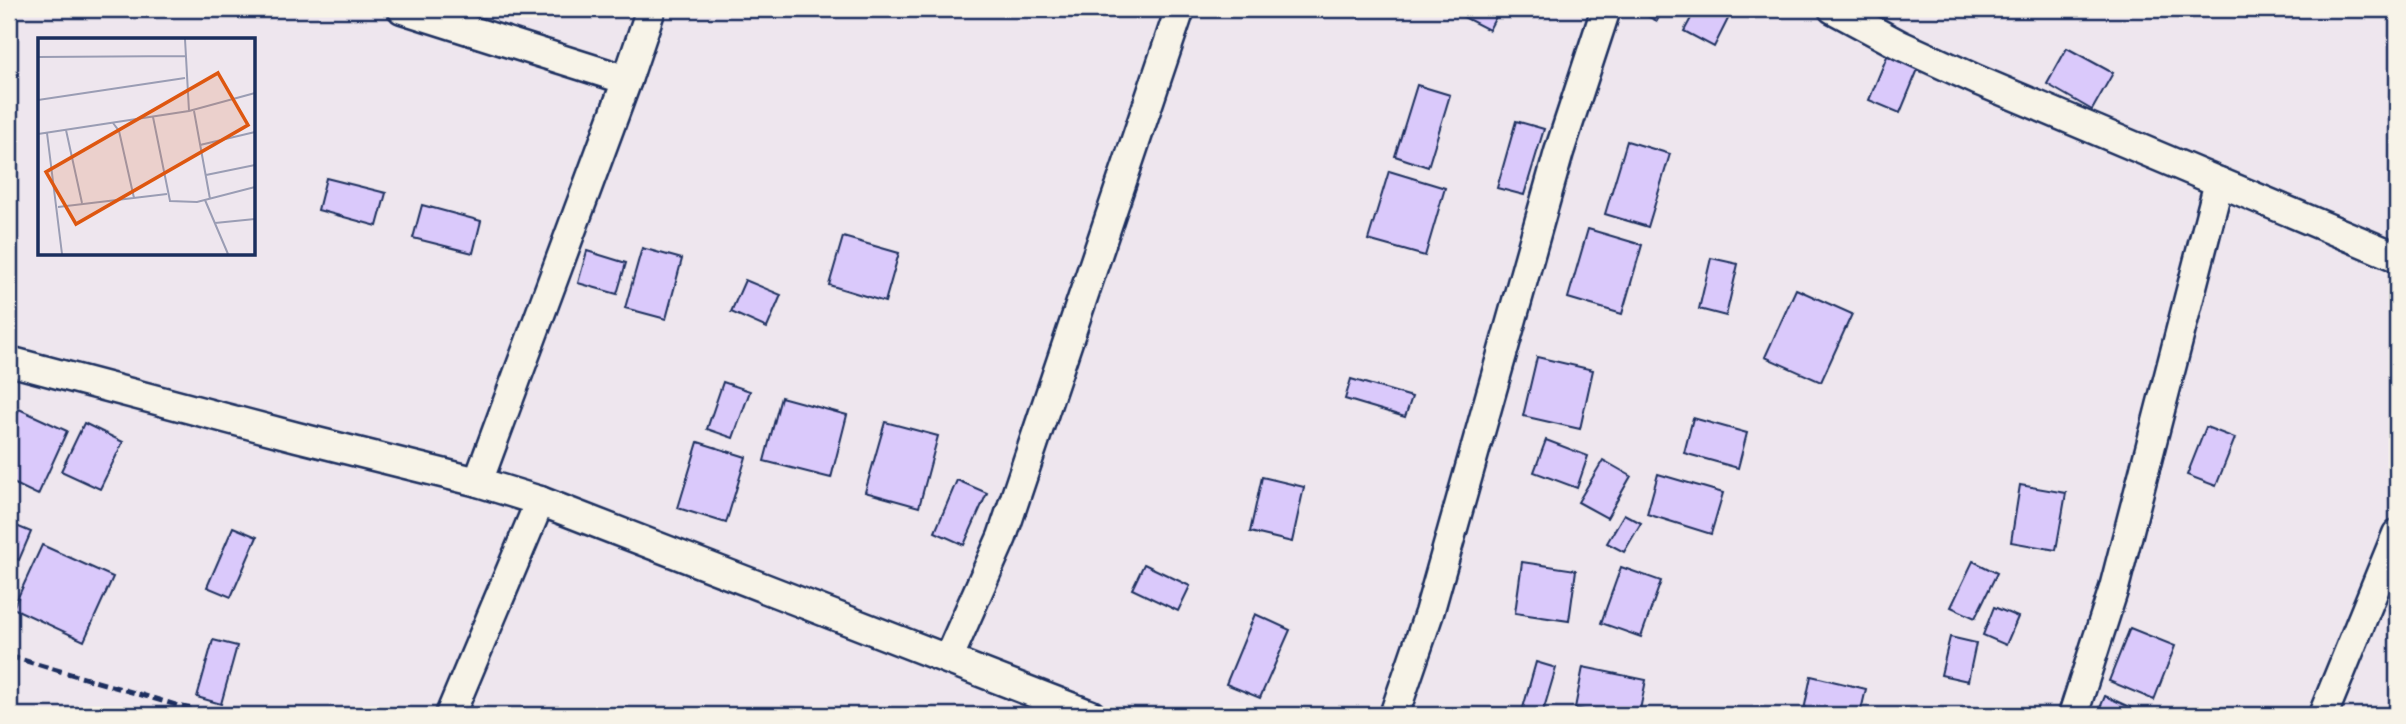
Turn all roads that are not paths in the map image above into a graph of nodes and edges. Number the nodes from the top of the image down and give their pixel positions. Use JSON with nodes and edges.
{"nodes":[{"id":1,"x":402,"y":9,"type":"edge"},
{"id":2,"x":651,"y":9,"type":"edge"},
{"id":3,"x":1180,"y":9,"type":"edge"},
{"id":4,"x":1606,"y":9,"type":"edge"},
{"id":5,"x":1833,"y":9,"type":"edge"},
{"id":6,"x":627,"y":80,"type":"junction"},
{"id":7,"x":2219,"y":182,"type":"junction"},
{"id":8,"x":2397,"y":257,"type":"edge"},
{"id":9,"x":9,"y":361,"type":"edge"},
{"id":10,"x":478,"y":482,"type":"junction"},
{"id":11,"x":541,"y":501,"type":"junction"},
{"id":12,"x":2397,"y":534,"type":"edge"},
{"id":13,"x":948,"y":659,"type":"junction"},
{"id":14,"x":450,"y":715,"type":"edge"},
{"id":15,"x":1091,"y":715,"type":"edge"},
{"id":16,"x":1394,"y":715,"type":"edge"},
{"id":17,"x":2073,"y":715,"type":"edge"},
{"id":18,"x":2323,"y":715,"type":"edge"}],
"edges":[{"from":1,"to":6,"type":"street"},
{"from":2,"to":6,"type":"street"},
{"from":3,"to":13,"type":"street"},
{"from":4,"to":16,"type":"street"},
{"from":5,"to":7,"type":"street"},
{"from":6,"to":10,"type":"street"},
{"from":7,"to":8,"type":"street"},
{"from":7,"to":17,"type":"street"},
{"from":9,"to":10,"type":"street"},
{"from":10,"to":11,"type":"street"},
{"from":11,"to":13,"type":"street"},
{"from":11,"to":14,"type":"street"},
{"from":12,"to":18,"type":"street"},
{"from":13,"to":15,"type":"street"}]}
